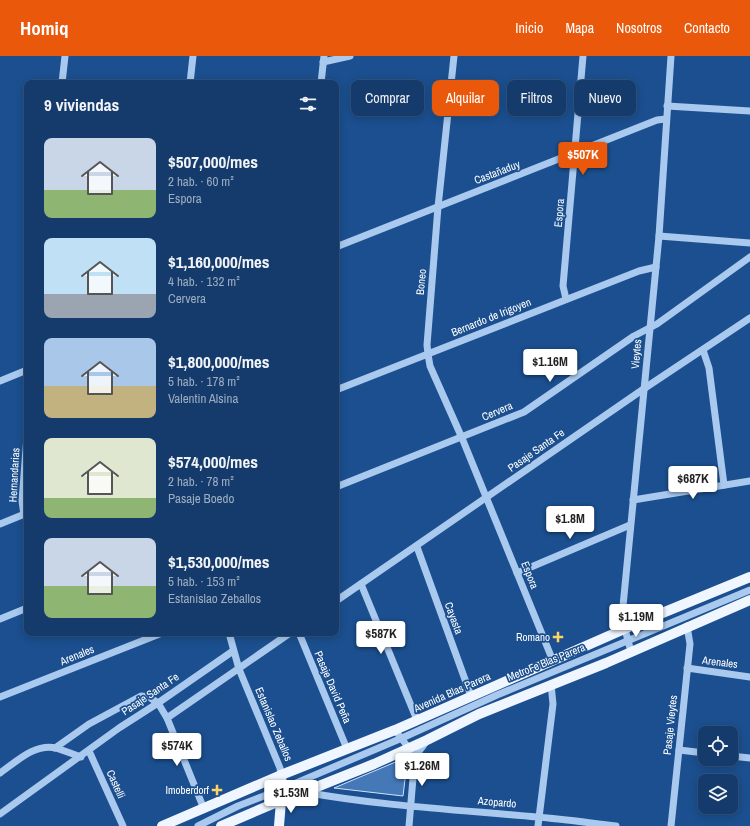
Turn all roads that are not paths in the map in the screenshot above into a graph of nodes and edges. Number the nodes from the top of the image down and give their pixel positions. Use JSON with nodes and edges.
{"nodes":[{"id":1,"x":65,"y":56,"type":"edge"},
{"id":2,"x":193,"y":56,"type":"edge"},
{"id":3,"x":350,"y":56,"type":"edge"},
{"id":4,"x":454,"y":56,"type":"edge"},
{"id":5,"x":583,"y":56,"type":"edge"},
{"id":6,"x":671,"y":56,"type":"edge"},
{"id":7,"x":323,"y":59,"type":"edge"},
{"id":8,"x":62,"y":80,"type":"edge"},
{"id":9,"x":190,"y":80,"type":"edge"},
{"id":10,"x":321,"y":80,"type":"edge"},
{"id":11,"x":667,"y":106,"type":"junction"},
{"id":12,"x":750,"y":111,"type":"edge"},
{"id":13,"x":666,"y":119,"type":"junction"},
{"id":14,"x":575,"y":153,"type":"junction"},
{"id":15,"x":438,"y":207,"type":"junction"},
{"id":16,"x":659,"y":236,"type":"junction"},
{"id":17,"x":750,"y":243,"type":"edge"},
{"id":18,"x":339,"y":246,"type":"edge"},
{"id":19,"x":750,"y":257,"type":"edge"},
{"id":20,"x":656,"y":267,"type":"junction"},
{"id":21,"x":566,"y":299,"type":"junction"},
{"id":22,"x":750,"y":318,"type":"edge"},
{"id":23,"x":650,"y":328,"type":"junction"},
{"id":24,"x":703,"y":350,"type":"junction"},
{"id":25,"x":428,"y":354,"type":"junction"},
{"id":26,"x":24,"y":371,"type":"edge"},
{"id":27,"x":0,"y":381,"type":"edge"},
{"id":28,"x":645,"y":388,"type":"junction"},
{"id":29,"x":339,"y":389,"type":"edge"},
{"id":30,"x":462,"y":438,"type":"junction"},
{"id":31,"x":24,"y":475,"type":"edge"},
{"id":32,"x":750,"y":481,"type":"edge"},
{"id":33,"x":724,"y":485,"type":"junction"},
{"id":34,"x":339,"y":486,"type":"edge"},
{"id":35,"x":486,"y":498,"type":"junction"},
{"id":36,"x":633,"y":500,"type":"junction"},
{"id":37,"x":24,"y":508,"type":"edge"},
{"id":38,"x":24,"y":515,"type":"edge"},
{"id":39,"x":0,"y":524,"type":"edge"},
{"id":40,"x":630,"y":525,"type":"junction"},
{"id":41,"x":417,"y":547,"type":"junction"},
{"id":42,"x":517,"y":573,"type":"junction"},
{"id":43,"x":750,"y":577,"type":"edge"},
{"id":44,"x":361,"y":584,"type":"junction"},
{"id":45,"x":750,"y":590,"type":"edge"},
{"id":46,"x":339,"y":599,"type":"edge"},
{"id":47,"x":750,"y":600,"type":"edge"},
{"id":48,"x":24,"y":609,"type":"edge"},
{"id":49,"x":0,"y":619,"type":"edge"},
{"id":50,"x":688,"y":626,"type":"junction"},
{"id":51,"x":625,"y":629,"type":"junction"},
{"id":52,"x":154,"y":636,"type":"edge"},
{"id":53,"x":230,"y":636,"type":"edge"},
{"id":54,"x":286,"y":636,"type":"edge"},
{"id":55,"x":300,"y":636,"type":"edge"},
{"id":56,"x":627,"y":641,"type":"junction"},
{"id":57,"x":233,"y":651,"type":"junction"},
{"id":58,"x":631,"y":652,"type":"junction"},
{"id":59,"x":553,"y":661,"type":"junction"},
{"id":60,"x":687,"y":668,"type":"junction"},
{"id":61,"x":239,"y":669,"type":"junction"},
{"id":62,"x":750,"y":677,"type":"edge"},
{"id":63,"x":550,"y":684,"type":"junction"},
{"id":64,"x":471,"y":696,"type":"junction"},
{"id":65,"x":0,"y":697,"type":"edge"},
{"id":66,"x":158,"y":703,"type":"junction"},
{"id":67,"x":167,"y":718,"type":"junction"},
{"id":68,"x":417,"y":720,"type":"junction"},
{"id":69,"x":395,"y":730,"type":"junction"},
{"id":70,"x":402,"y":738,"type":"junction"},
{"id":71,"x":427,"y":740,"type":"junction"},
{"id":72,"x":55,"y":748,"type":"junction"},
{"id":73,"x":409,"y":748,"type":"junction"},
{"id":74,"x":347,"y":749,"type":"junction"},
{"id":75,"x":679,"y":750,"type":"junction"},
{"id":76,"x":89,"y":751,"type":"junction"},
{"id":77,"x":698,"y":752,"type":"edge"},
{"id":78,"x":80,"y":757,"type":"junction"},
{"id":79,"x":738,"y":757,"type":"edge"},
{"id":80,"x":750,"y":758,"type":"edge"},
{"id":81,"x":414,"y":766,"type":"junction"},
{"id":82,"x":0,"y":773,"type":"edge"},
{"id":83,"x":282,"y":775,"type":"junction"},
{"id":84,"x":282,"y":789,"type":"junction"},
{"id":85,"x":304,"y":792,"type":"junction"},
{"id":86,"x":282,"y":800,"type":"junction"},
{"id":87,"x":411,"y":806,"type":"junction"},
{"id":88,"x":204,"y":809,"type":"junction"},
{"id":89,"x":0,"y":814,"type":"edge"},
{"id":90,"x":539,"y":817,"type":"junction"},
{"id":91,"x":123,"y":826,"type":"edge"},
{"id":92,"x":162,"y":826,"type":"edge"},
{"id":93,"x":198,"y":826,"type":"edge"},
{"id":94,"x":221,"y":826,"type":"edge"},
{"id":95,"x":279,"y":826,"type":"edge"},
{"id":96,"x":409,"y":826,"type":"edge"},
{"id":97,"x":538,"y":826,"type":"edge"},
{"id":98,"x":616,"y":826,"type":"edge"},
{"id":99,"x":671,"y":826,"type":"edge"}],
"edges":[{"from":1,"to":8,"type":"street"},
{"from":2,"to":9,"type":"street"},
{"from":3,"to":7,"type":"street"},
{"from":4,"to":15,"type":"street","name":"Boneo"},
{"from":5,"to":14,"type":"street","name":"Espora"},
{"from":6,"to":11,"type":"street","name":"Vieytes"},
{"from":7,"to":10,"type":"street"},
{"from":11,"to":12,"type":"street"},
{"from":11,"to":13,"type":"street","name":"Vieytes"},
{"from":13,"to":14,"type":"street","name":"Castañaduy"},
{"from":13,"to":16,"type":"street","name":"Vieytes"},
{"from":14,"to":15,"type":"street","name":"Castañaduy"},
{"from":14,"to":21,"type":"street","name":"Espora"},
{"from":15,"to":18,"type":"street","name":"Castañaduy"},
{"from":15,"to":25,"type":"street","name":"Boneo"},
{"from":16,"to":17,"type":"street"},
{"from":16,"to":20,"type":"street","name":"Vieytes"},
{"from":19,"to":23,"type":"street","name":"Cervera"},
{"from":20,"to":21,"type":"street","name":"Bernardo de Irigoyen"},
{"from":20,"to":23,"type":"street","name":"Vieytes"},
{"from":21,"to":25,"type":"street","name":"Bernardo de Irigoyen"},
{"from":22,"to":24,"type":"street","name":"Pasaje Santa Fe"},
{"from":23,"to":28,"type":"street","name":"Vieytes"},
{"from":23,"to":30,"type":"street","name":"Cervera"},
{"from":24,"to":28,"type":"street","name":"Pasaje Santa Fe"},
{"from":24,"to":33,"type":"street"},
{"from":25,"to":29,"type":"street","name":"Bernardo de Irigoyen"},
{"from":25,"to":30,"type":"street","name":"Boneo"},
{"from":26,"to":27,"type":"street"},
{"from":28,"to":35,"type":"street","name":"Pasaje Santa Fe"},
{"from":28,"to":36,"type":"street","name":"Vieytes"},
{"from":30,"to":34,"type":"street","name":"Cervera"},
{"from":30,"to":35,"type":"street","name":"Boneo"},
{"from":31,"to":37,"type":"street","name":"Hernandarias"},
{"from":32,"to":33,"type":"street"},
{"from":33,"to":36,"type":"street"},
{"from":35,"to":41,"type":"street","name":"Pasaje Santa Fe"},
{"from":35,"to":42,"type":"street","name":"Espora"},
{"from":36,"to":40,"type":"street","name":"Vieytes"},
{"from":38,"to":39,"type":"street"},
{"from":40,"to":42,"type":"street"},
{"from":40,"to":51,"type":"street","name":"Vieytes"},
{"from":41,"to":44,"type":"street","name":"Pasaje Santa Fe"},
{"from":41,"to":64,"type":"street","name":"Cayasta"},
{"from":42,"to":59,"type":"street","name":"Espora"},
{"from":43,"to":51,"type":"main road","name":"Avenida Blas Parera"},
{"from":44,"to":46,"type":"street","name":"Pasaje Santa Fe"},
{"from":44,"to":68,"type":"street"},
{"from":45,"to":56,"type":"street","name":"MetroFe Blas Parera"},
{"from":47,"to":50,"type":"main road"},
{"from":48,"to":49,"type":"street"},
{"from":50,"to":58,"type":"main road"},
{"from":50,"to":60,"type":"street","name":"Pasaje Vieytes"},
{"from":51,"to":56,"type":"street","name":"Vieytes"},
{"from":51,"to":59,"type":"main road","name":"Avenida Blas Parera"},
{"from":52,"to":65,"type":"street","name":"Arenales"},
{"from":53,"to":57,"type":"street","name":"Estanislao Zeballos"},
{"from":54,"to":61,"type":"street"},
{"from":55,"to":74,"type":"street","name":"Pasaje David Peña"},
{"from":56,"to":58,"type":"street","name":"Vieytes"},
{"from":56,"to":70,"type":"street","name":"MetroFe Blas Parera"},
{"from":57,"to":61,"type":"street","name":"Estanislao Zeballos"},
{"from":57,"to":66,"type":"street","name":"Pasaje Santa Fe"},
{"from":58,"to":63,"type":"main road"},
{"from":59,"to":64,"type":"main road","name":"Avenida Blas Parera"},
{"from":60,"to":62,"type":"street","name":"Arenales"},
{"from":60,"to":75,"type":"street","name":"Pasaje Vieytes"},
{"from":61,"to":67,"type":"street"},
{"from":61,"to":83,"type":"street","name":"Estanislao Zeballos"},
{"from":63,"to":71,"type":"main road"},
{"from":63,"to":90,"type":"street"},
{"from":64,"to":68,"type":"main road","name":"Avenida Blas Parera"},
{"from":66,"to":67,"type":"street"},
{"from":66,"to":72,"type":"street"},
{"from":66,"to":76,"type":"street","name":"Pasaje Santa Fe"},
{"from":67,"to":88,"type":"street"},
{"from":68,"to":69,"type":"main road","name":"Avenida Blas Parera"},
{"from":69,"to":70,"type":"street"},
{"from":69,"to":74,"type":"main road","name":"Avenida Blas Parera"},
{"from":70,"to":73,"type":"street"},
{"from":70,"to":84,"type":"street","name":"MetroFe Blas Parera"},
{"from":71,"to":73,"type":"main road"},
{"from":71,"to":81,"type":"street"},
{"from":72,"to":78,"type":"street"},
{"from":72,"to":82,"type":"street"},
{"from":73,"to":81,"type":"street"},
{"from":73,"to":85,"type":"main road"},
{"from":74,"to":83,"type":"main road","name":"Avenida Blas Parera"},
{"from":75,"to":77,"type":"street"},
{"from":75,"to":99,"type":"street","name":"Pasaje Vieytes"},
{"from":76,"to":78,"type":"street","name":"Pasaje Santa Fe"},
{"from":76,"to":91,"type":"street","name":"Castelli"},
{"from":78,"to":89,"type":"street","name":"Pasaje Santa Fe"},
{"from":79,"to":80,"type":"street"},
{"from":81,"to":87,"type":"street"},
{"from":83,"to":84,"type":"main road","name":"Estanislao Zeballos"},
{"from":83,"to":88,"type":"main road","name":"Avenida Blas Parera"},
{"from":84,"to":86,"type":"main road","name":"Estanislao Zeballos"},
{"from":84,"to":93,"type":"street","name":"MetroFe Blas Parera"},
{"from":85,"to":86,"type":"main road"},
{"from":85,"to":87,"type":"street","name":"Azopardo"},
{"from":86,"to":94,"type":"main road"},
{"from":86,"to":95,"type":"main road","name":"Estanislao Zeballos"},
{"from":87,"to":90,"type":"street","name":"Azopardo"},
{"from":87,"to":96,"type":"street"},
{"from":88,"to":92,"type":"main road","name":"Avenida Blas Parera"},
{"from":90,"to":97,"type":"street"},
{"from":90,"to":98,"type":"street","name":"Azopardo"}]}
